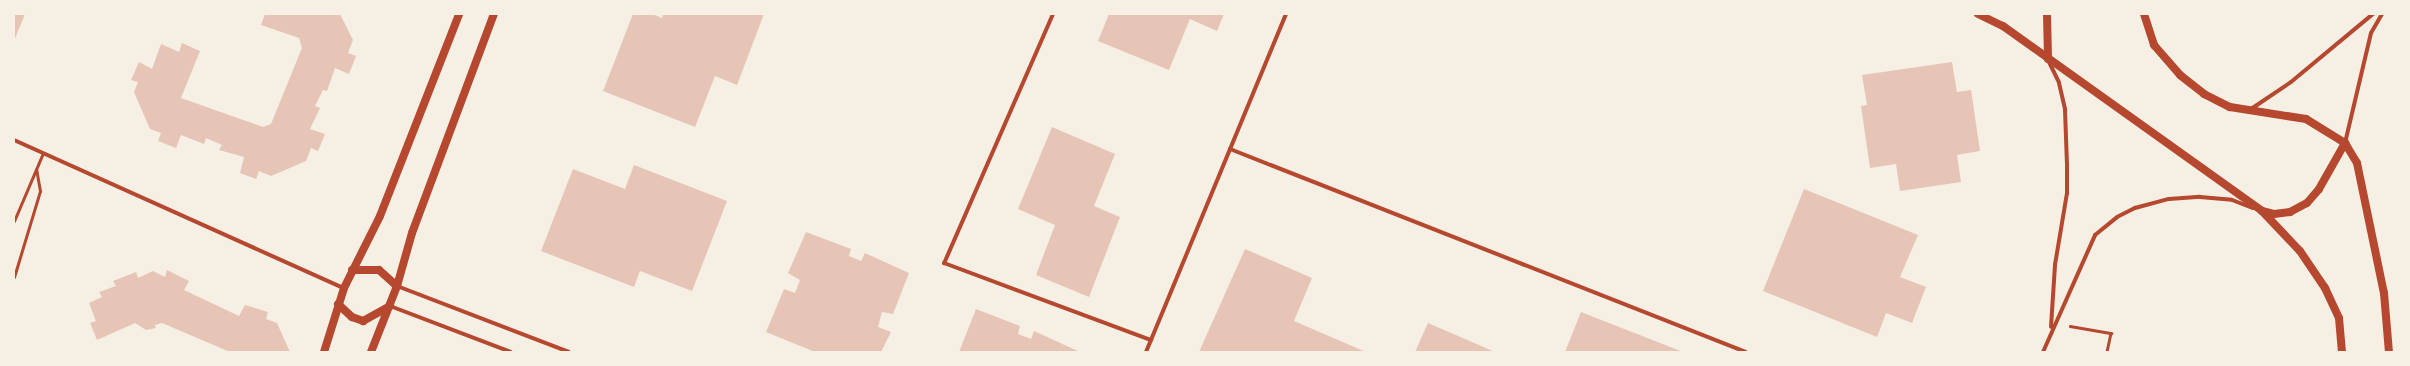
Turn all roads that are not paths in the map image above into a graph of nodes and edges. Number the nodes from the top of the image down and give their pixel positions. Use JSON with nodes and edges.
{"nodes":[{"id":1,"x":459,"y":14,"type":"edge"},
{"id":2,"x":494,"y":14,"type":"edge"},
{"id":3,"x":1053,"y":14,"type":"edge"},
{"id":4,"x":1286,"y":14,"type":"edge"},
{"id":5,"x":1978,"y":14,"type":"edge"},
{"id":6,"x":2047,"y":14,"type":"edge"},
{"id":7,"x":2144,"y":14,"type":"edge"},
{"id":8,"x":2373,"y":14,"type":"edge"},
{"id":9,"x":2382,"y":14,"type":"edge"},
{"id":10,"x":2048,"y":58,"type":"junction"},
{"id":11,"x":2249,"y":110,"type":"junction"},
{"id":12,"x":14,"y":140,"type":"edge"},
{"id":13,"x":2345,"y":143,"type":"junction"},
{"id":14,"x":1230,"y":149,"type":"junction"},
{"id":15,"x":42,"y":153,"type":"junction"},
{"id":16,"x":36,"y":169,"type":"junction"},
{"id":17,"x":2262,"y":211,"type":"junction"},
{"id":18,"x":14,"y":221,"type":"edge"},
{"id":19,"x":352,"y":270,"type":"junction"},
{"id":20,"x":14,"y":277,"type":"edge"},
{"id":21,"x":397,"y":286,"type":"junction"},
{"id":22,"x":344,"y":288,"type":"junction"},
{"id":23,"x":338,"y":304,"type":"junction"},
{"id":24,"x":390,"y":306,"type":"junction"},
{"id":25,"x":2051,"y":331,"type":"junction"},
{"id":26,"x":1151,"y":340,"type":"junction"},
{"id":27,"x":324,"y":352,"type":"edge"},
{"id":28,"x":371,"y":352,"type":"edge"},
{"id":29,"x":511,"y":352,"type":"edge"},
{"id":30,"x":569,"y":352,"type":"edge"},
{"id":31,"x":1146,"y":352,"type":"edge"},
{"id":32,"x":1746,"y":352,"type":"edge"},
{"id":33,"x":2043,"y":352,"type":"edge"},
{"id":34,"x":2342,"y":352,"type":"edge"},
{"id":35,"x":2389,"y":352,"type":"edge"}],
"edges":[{"from":1,"to":19,"type":"main road"},
{"from":2,"to":21,"type":"main road"},
{"from":3,"to":26,"type":"street"},
{"from":4,"to":14,"type":"street"},
{"from":5,"to":10,"type":"main road"},
{"from":6,"to":10,"type":"main road"},
{"from":7,"to":11,"type":"main road"},
{"from":8,"to":11,"type":"street"},
{"from":9,"to":13,"type":"street"},
{"from":10,"to":17,"type":"main road"},
{"from":10,"to":25,"type":"street"},
{"from":11,"to":13,"type":"main road"},
{"from":12,"to":15,"type":"street"},
{"from":13,"to":17,"type":"main road"},
{"from":13,"to":35,"type":"main road"},
{"from":14,"to":26,"type":"street"},
{"from":14,"to":32,"type":"street"},
{"from":15,"to":16,"type":"lane"},
{"from":15,"to":22,"type":"street"},
{"from":16,"to":18,"type":"lane"},
{"from":16,"to":20,"type":"lane"},
{"from":17,"to":25,"type":"street"},
{"from":17,"to":34,"type":"main road"},
{"from":19,"to":21,"type":"main road"},
{"from":19,"to":22,"type":"main road"},
{"from":21,"to":24,"type":"main road"},
{"from":21,"to":30,"type":"street"},
{"from":22,"to":23,"type":"main road"},
{"from":23,"to":24,"type":"main road"},
{"from":23,"to":27,"type":"main road"},
{"from":24,"to":28,"type":"main road"},
{"from":24,"to":29,"type":"street"},
{"from":25,"to":33,"type":"street"},
{"from":26,"to":31,"type":"street"}]}
